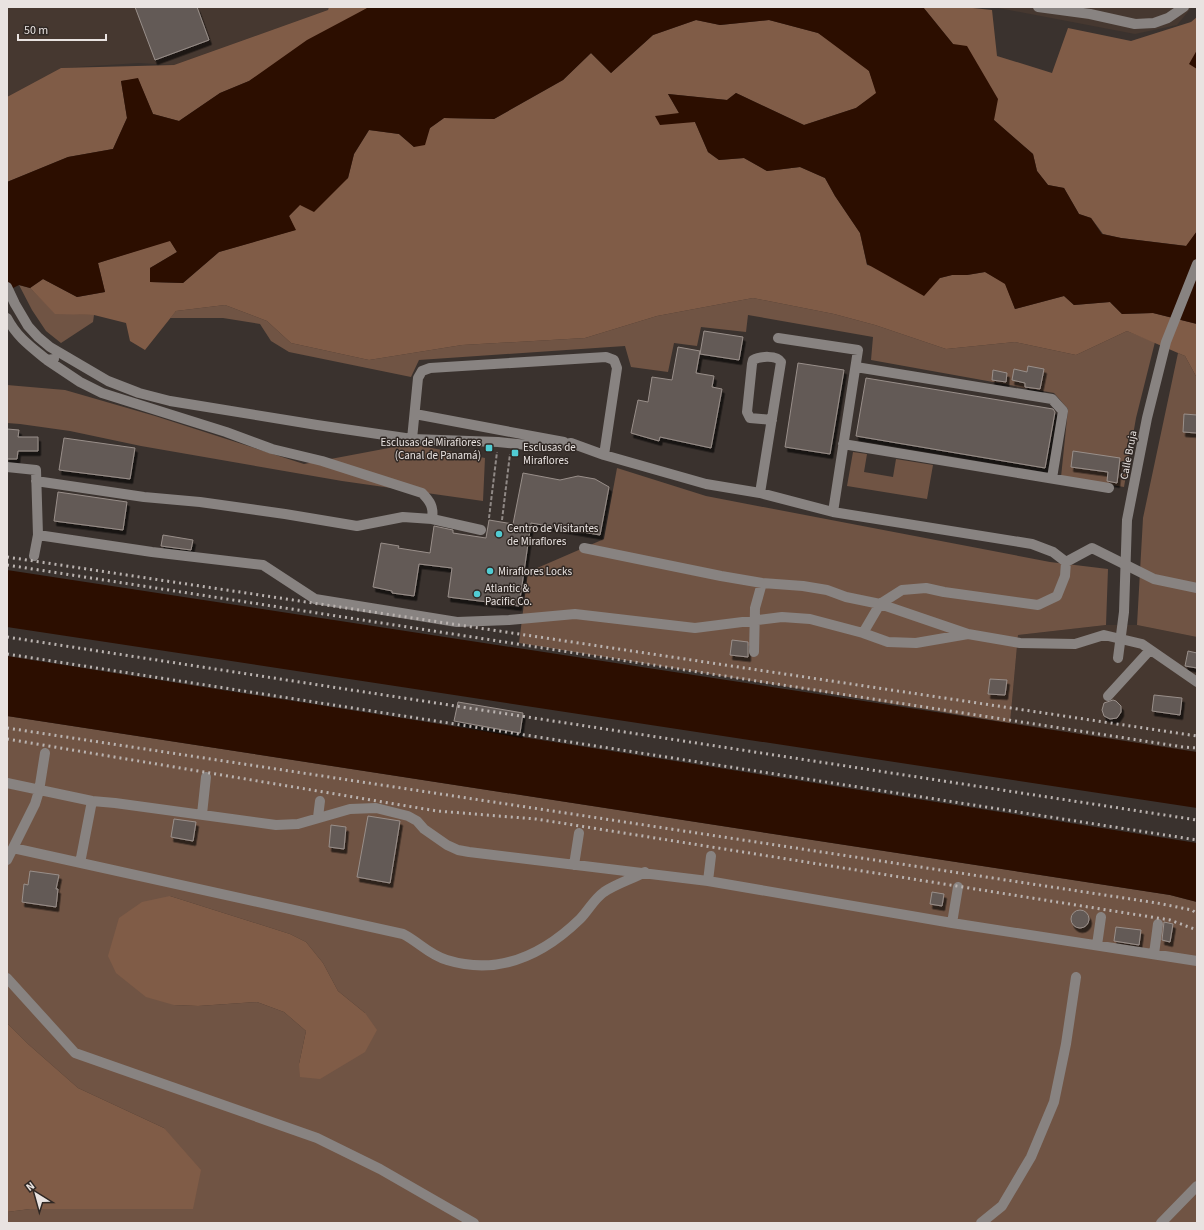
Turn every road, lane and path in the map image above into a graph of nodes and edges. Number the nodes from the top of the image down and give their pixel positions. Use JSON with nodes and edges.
{"nodes":[{"id":1,"x":1038,"y":7,"type":"edge"},
{"id":2,"x":1184,"y":7,"type":"edge"},
{"id":3,"x":1197,"y":264,"type":"edge"},
{"id":4,"x":7,"y":287,"type":"edge"},
{"id":5,"x":7,"y":318,"type":"edge"},
{"id":6,"x":778,"y":338,"type":"dead end"},
{"id":7,"x":68,"y":358,"type":"junction"},
{"id":8,"x":47,"y":360,"type":"junction"},
{"id":9,"x":856,"y":367,"type":"junction"},
{"id":10,"x":415,"y":414,"type":"junction"},
{"id":11,"x":772,"y":420,"type":"junction"},
{"id":12,"x":412,"y":439,"type":"junction"},
{"id":13,"x":498,"y":442,"type":"junction"},
{"id":14,"x":571,"y":443,"type":"junction"},
{"id":15,"x":511,"y":444,"type":"junction"},
{"id":16,"x":844,"y":444,"type":"junction"},
{"id":17,"x":604,"y":455,"type":"junction"},
{"id":18,"x":7,"y":467,"type":"edge"},
{"id":19,"x":1052,"y":478,"type":"junction"},
{"id":20,"x":36,"y":481,"type":"junction"},
{"id":21,"x":1109,"y":488,"type":"dead end"},
{"id":22,"x":760,"y":493,"type":"junction"},
{"id":23,"x":833,"y":512,"type":"junction"},
{"id":24,"x":489,"y":518,"type":"dead end"},
{"id":25,"x":432,"y":519,"type":"junction"},
{"id":26,"x":502,"y":520,"type":"dead end"},
{"id":27,"x":480,"y":530,"type":"dead end"},
{"id":28,"x":38,"y":535,"type":"junction"},
{"id":29,"x":584,"y":548,"type":"dead end"},
{"id":30,"x":34,"y":556,"type":"dead end"},
{"id":31,"x":1066,"y":562,"type":"junction"},
{"id":32,"x":762,"y":583,"type":"junction"},
{"id":33,"x":1197,"y":588,"type":"edge"},
{"id":34,"x":880,"y":604,"type":"junction"},
{"id":35,"x":755,"y":621,"type":"junction"},
{"id":36,"x":863,"y":633,"type":"junction"},
{"id":37,"x":968,"y":634,"type":"junction"},
{"id":38,"x":1150,"y":650,"type":"junction"},
{"id":39,"x":754,"y":652,"type":"dead end"},
{"id":40,"x":1118,"y":658,"type":"dead end"},
{"id":41,"x":1197,"y":682,"type":"edge"},
{"id":42,"x":1108,"y":696,"type":"dead end"},
{"id":43,"x":45,"y":753,"type":"dead end"},
{"id":44,"x":206,"y":777,"type":"dead end"},
{"id":45,"x":7,"y":784,"type":"edge"},
{"id":46,"x":39,"y":791,"type":"junction"},
{"id":47,"x":92,"y":801,"type":"junction"},
{"id":48,"x":320,"y":801,"type":"dead end"},
{"id":49,"x":202,"y":814,"type":"junction"},
{"id":50,"x":318,"y":817,"type":"junction"},
{"id":51,"x":579,"y":833,"type":"dead end"},
{"id":52,"x":14,"y":848,"type":"junction"},
{"id":53,"x":711,"y":856,"type":"dead end"},
{"id":54,"x":7,"y":860,"type":"edge"},
{"id":55,"x":80,"y":863,"type":"junction"},
{"id":56,"x":574,"y":865,"type":"junction"},
{"id":57,"x":645,"y":872,"type":"junction"},
{"id":58,"x":708,"y":881,"type":"junction"},
{"id":59,"x":958,"y":887,"type":"dead end"},
{"id":60,"x":1101,"y":917,"type":"dead end"},
{"id":61,"x":952,"y":923,"type":"junction"},
{"id":62,"x":1158,"y":924,"type":"dead end"},
{"id":63,"x":1097,"y":946,"type":"junction"},
{"id":64,"x":1154,"y":954,"type":"junction"},
{"id":65,"x":1197,"y":961,"type":"edge"},
{"id":66,"x":1076,"y":976,"type":"dead end"},
{"id":67,"x":7,"y":978,"type":"edge"},
{"id":68,"x":1197,"y":1186,"type":"edge"},
{"id":69,"x":474,"y":1223,"type":"edge"},
{"id":70,"x":981,"y":1223,"type":"edge"},
{"id":71,"x":1161,"y":1223,"type":"edge"}],
"edges":[{"from":1,"to":2,"type":"lane"},
{"from":3,"to":40,"type":"lane","name":"Calle Bruja","bridge":true},
{"from":4,"to":7,"type":"lane"},
{"from":5,"to":8,"type":"lane"},
{"from":6,"to":9,"type":"lane"},
{"from":7,"to":8,"type":"lane"},
{"from":7,"to":12,"type":"lane"},
{"from":8,"to":25,"type":"lane"},
{"from":9,"to":16,"type":"lane"},
{"from":9,"to":19,"type":"lane"},
{"from":10,"to":12,"type":"lane"},
{"from":10,"to":14,"type":"lane"},
{"from":10,"to":17,"type":"lane"},
{"from":11,"to":11,"type":"lane"},
{"from":11,"to":22,"type":"lane"},
{"from":12,"to":13,"type":"lane"},
{"from":13,"to":15,"type":"lane"},
{"from":13,"to":24,"type":"path"},
{"from":14,"to":15,"type":"lane"},
{"from":14,"to":17,"type":"lane"},
{"from":15,"to":26,"type":"path"},
{"from":16,"to":19,"type":"lane"},
{"from":16,"to":23,"type":"lane"},
{"from":17,"to":22,"type":"lane"},
{"from":18,"to":20,"type":"lane"},
{"from":19,"to":21,"type":"lane"},
{"from":20,"to":25,"type":"lane"},
{"from":20,"to":28,"type":"lane"},
{"from":22,"to":23,"type":"lane"},
{"from":23,"to":31,"type":"lane"},
{"from":25,"to":27,"type":"lane"},
{"from":28,"to":30,"type":"lane"},
{"from":28,"to":35,"type":"lane"},
{"from":29,"to":32,"type":"lane"},
{"from":31,"to":33,"type":"lane"},
{"from":31,"to":34,"type":"lane"},
{"from":32,"to":34,"type":"lane"},
{"from":32,"to":35,"type":"lane"},
{"from":34,"to":36,"type":"lane"},
{"from":34,"to":37,"type":"lane"},
{"from":35,"to":36,"type":"lane"},
{"from":35,"to":39,"type":"lane"},
{"from":36,"to":37,"type":"lane"},
{"from":37,"to":38,"type":"lane"},
{"from":38,"to":41,"type":"lane"},
{"from":38,"to":42,"type":"lane"},
{"from":43,"to":46,"type":"lane"},
{"from":44,"to":49,"type":"lane"},
{"from":45,"to":46,"type":"lane"},
{"from":46,"to":47,"type":"lane"},
{"from":46,"to":52,"type":"lane"},
{"from":47,"to":49,"type":"lane"},
{"from":47,"to":55,"type":"lane"},
{"from":48,"to":50,"type":"lane"},
{"from":49,"to":50,"type":"lane"},
{"from":50,"to":56,"type":"lane"},
{"from":51,"to":56,"type":"lane"},
{"from":52,"to":54,"type":"lane"},
{"from":52,"to":55,"type":"lane"},
{"from":53,"to":58,"type":"lane"},
{"from":55,"to":57,"type":"lane"},
{"from":56,"to":57,"type":"lane"},
{"from":57,"to":58,"type":"lane"},
{"from":58,"to":61,"type":"lane"},
{"from":59,"to":61,"type":"lane"},
{"from":60,"to":63,"type":"lane"},
{"from":61,"to":63,"type":"lane"},
{"from":62,"to":64,"type":"lane"},
{"from":63,"to":64,"type":"lane"},
{"from":64,"to":65,"type":"lane"},
{"from":66,"to":70,"type":"lane"},
{"from":67,"to":69,"type":"lane"},
{"from":68,"to":71,"type":"lane"}]}
